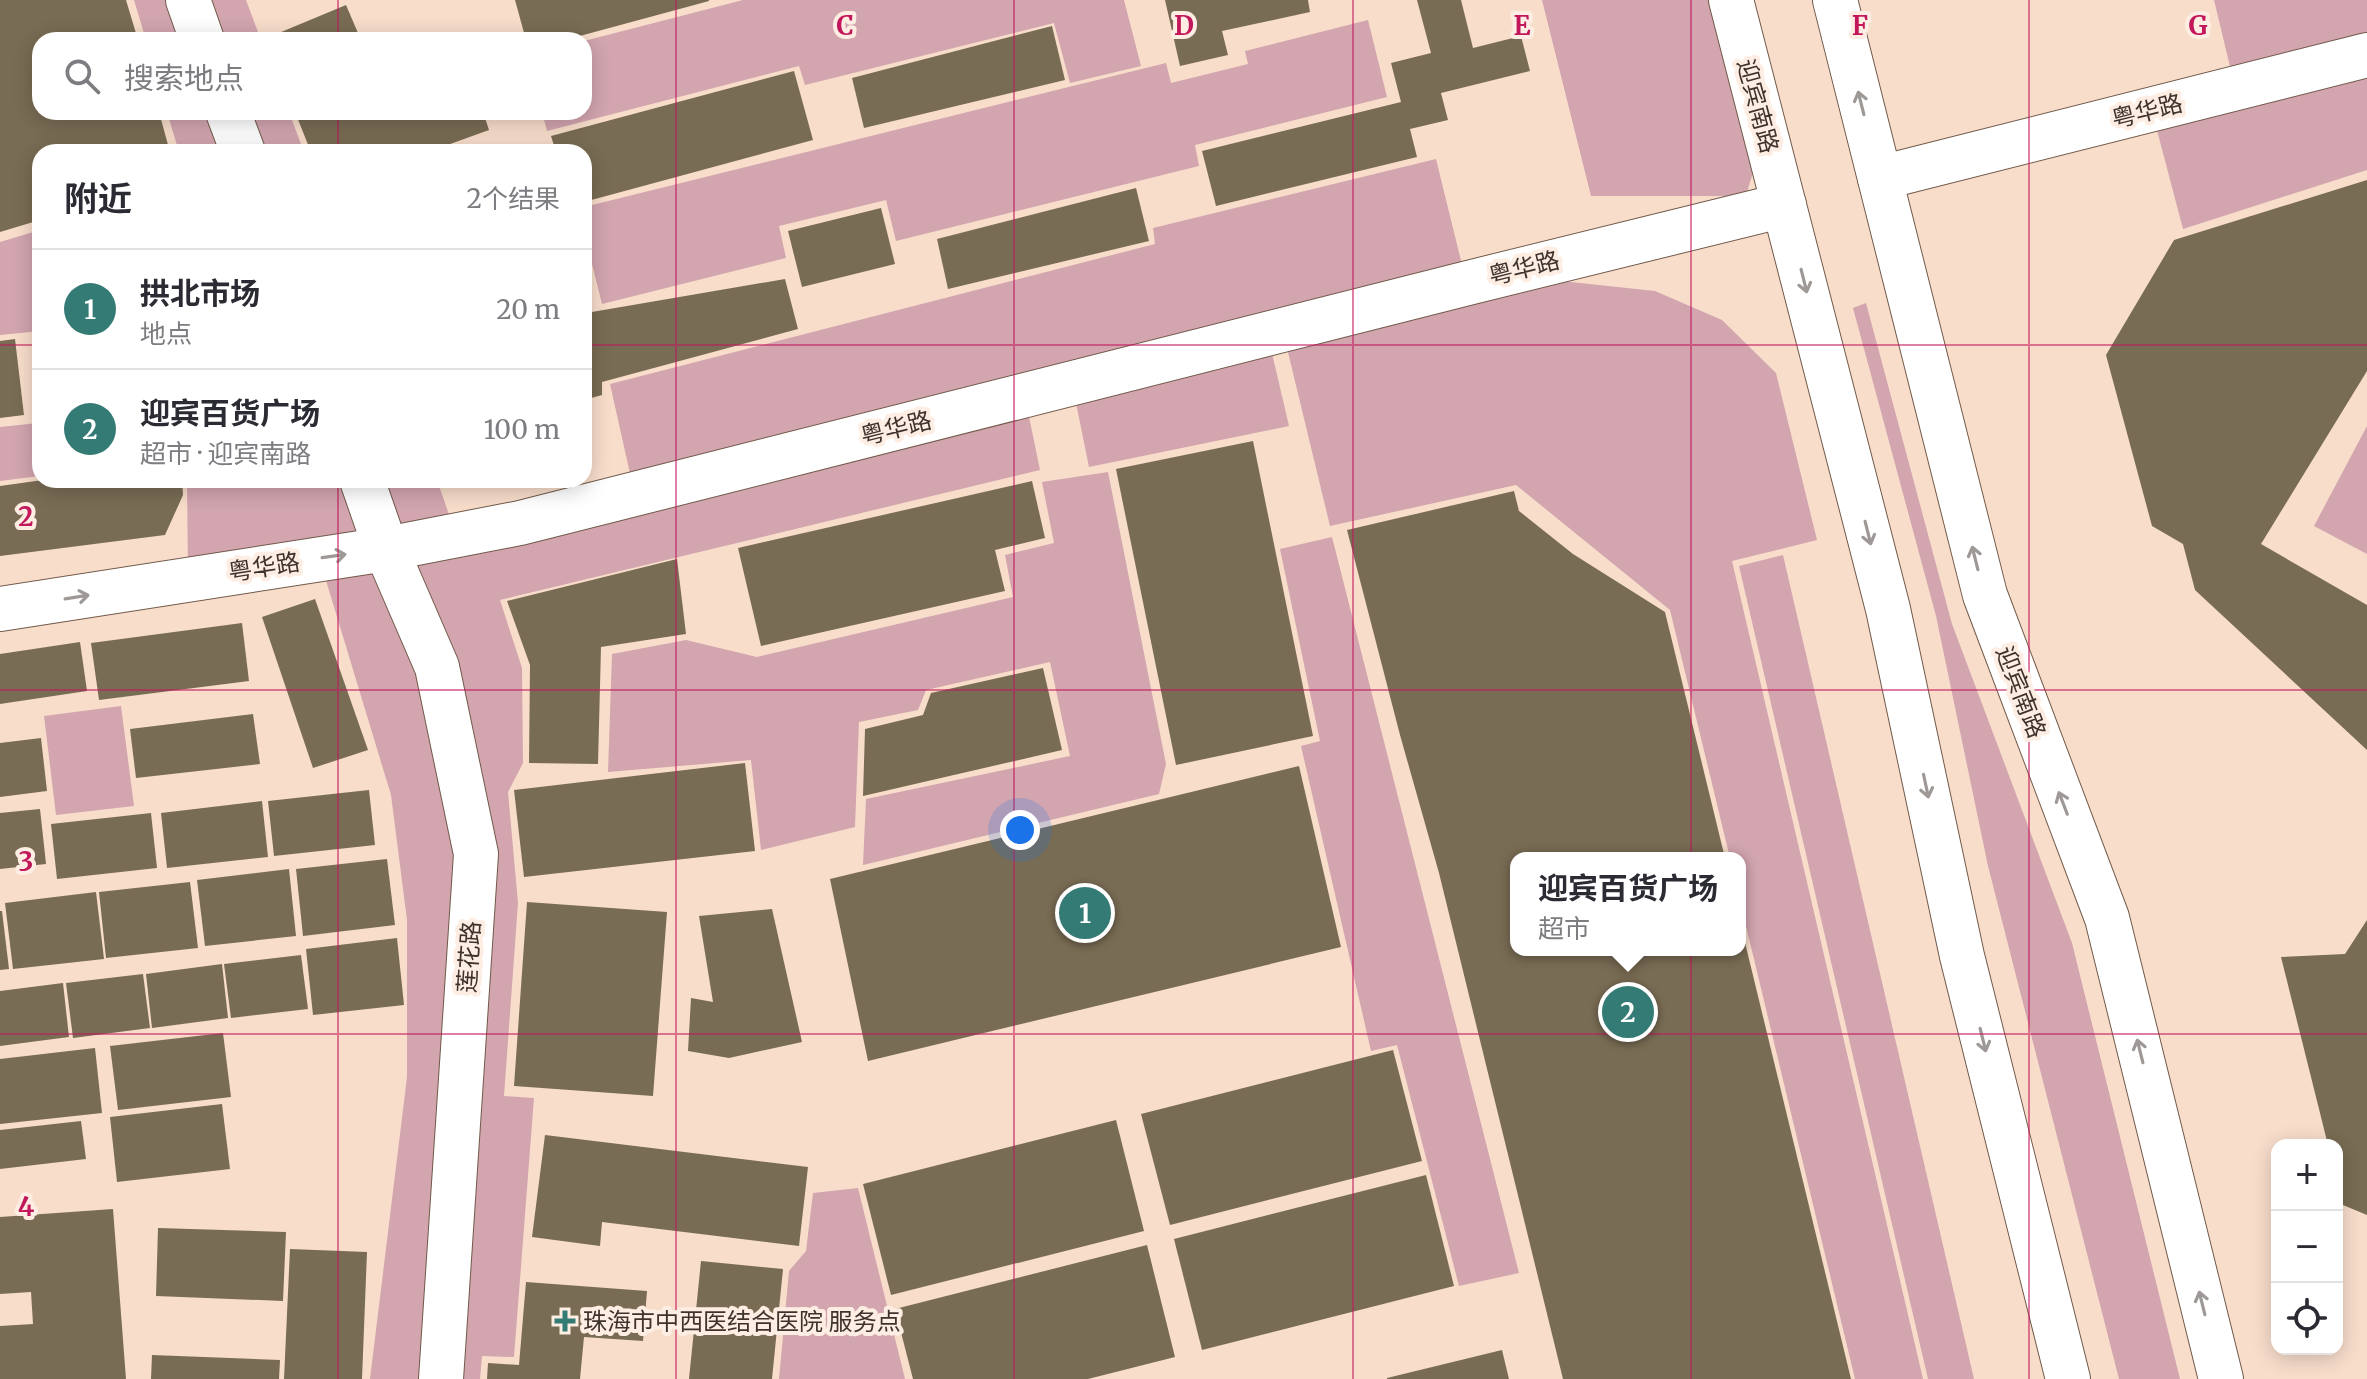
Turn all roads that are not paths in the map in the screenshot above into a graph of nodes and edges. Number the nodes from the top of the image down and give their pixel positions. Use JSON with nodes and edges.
{"nodes":[{"id":1,"x":188,"y":0,"type":"edge"},
{"id":2,"x":1731,"y":0,"type":"edge"},
{"id":3,"x":1835,"y":0,"type":"edge"},
{"id":4,"x":199,"y":32,"type":"edge"},
{"id":5,"x":2367,"y":55,"type":"edge"},
{"id":6,"x":231,"y":120,"type":"edge"},
{"id":7,"x":240,"y":144,"type":"edge"},
{"id":8,"x":1880,"y":178,"type":"junction"},
{"id":9,"x":1784,"y":205,"type":"junction"},
{"id":10,"x":365,"y":488,"type":"edge"},
{"id":11,"x":386,"y":549,"type":"junction"},
{"id":12,"x":0,"y":609,"type":"edge"},
{"id":13,"x":441,"y":1379,"type":"edge"},
{"id":14,"x":2068,"y":1379,"type":"edge"},
{"id":15,"x":2221,"y":1379,"type":"edge"}],
"edges":[{"from":1,"to":4,"type":"main road"},
{"from":2,"to":9,"type":"main road","name":"迎宾南路"},
{"from":8,"to":3,"type":"main road","name":"迎宾南路","one_way":true},
{"from":5,"to":8,"type":"main road","name":"粤华路"},
{"from":6,"to":7,"type":"main road"},
{"from":15,"to":8,"type":"main road","name":"迎宾南路","one_way":true},
{"from":9,"to":11,"type":"main road","name":"粤华路"},
{"from":9,"to":14,"type":"main road","name":"迎宾南路","one_way":true},
{"from":10,"to":11,"type":"main road","name":"莲花路"},
{"from":12,"to":11,"type":"main road","name":"粤华路","one_way":true},
{"from":11,"to":13,"type":"main road","name":"莲花路"}]}
